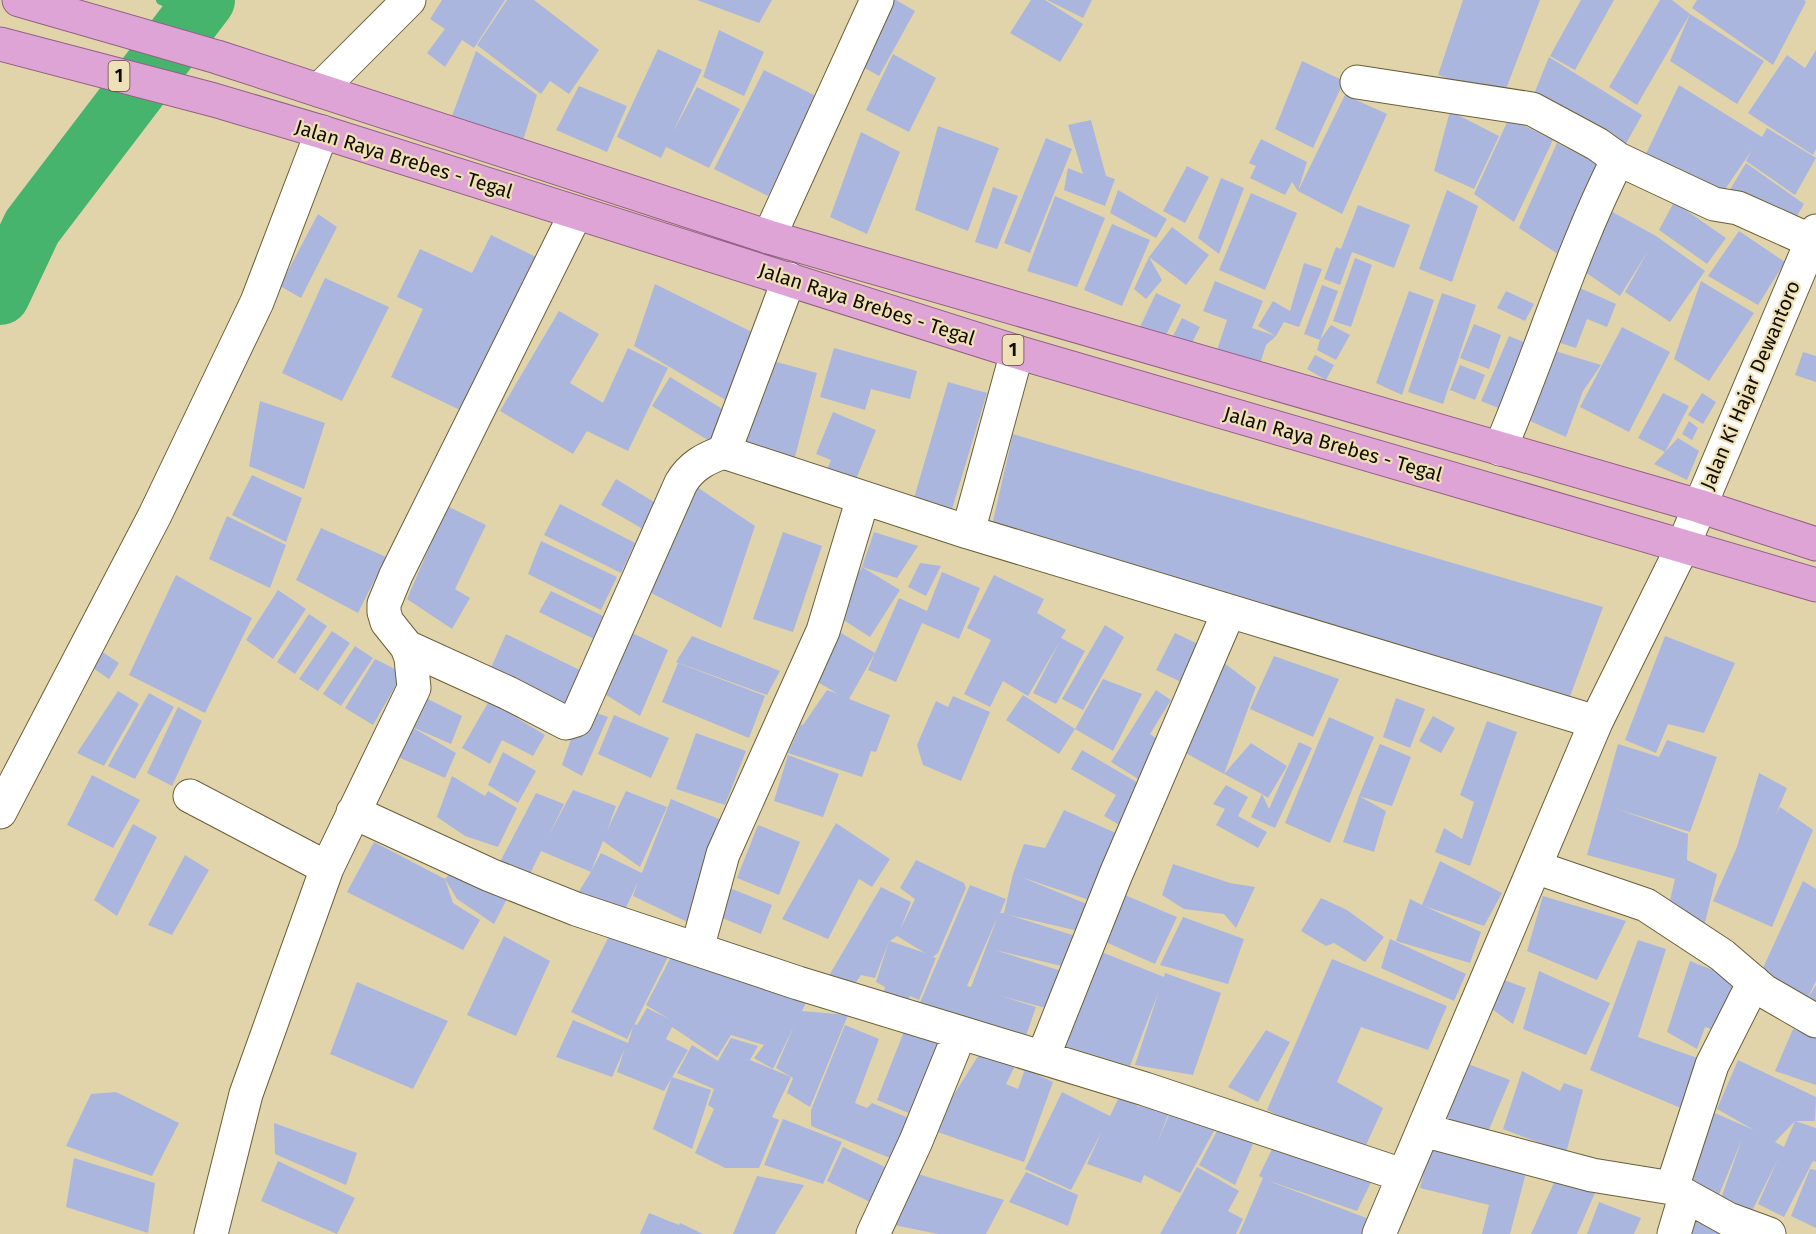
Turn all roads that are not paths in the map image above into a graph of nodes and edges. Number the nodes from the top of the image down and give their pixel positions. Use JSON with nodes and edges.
{"nodes":[{"id":1,"x":19,"y":0,"type":"edge"},
{"id":2,"x":408,"y":0,"type":"edge"},
{"id":3,"x":877,"y":0,"type":"edge"},
{"id":4,"x":12,"y":48,"type":"edge"},
{"id":5,"x":1357,"y":82,"type":"dead end"},
{"id":6,"x":319,"y":90,"type":"junction"},
{"id":7,"x":322,"y":132,"type":"junction"},
{"id":8,"x":1618,"y":159,"type":"junction"},
{"id":9,"x":576,"y":213,"type":"junction"},
{"id":10,"x":769,"y":237,"type":"junction"},
{"id":11,"x":1814,"y":238,"type":"edge"},
{"id":12,"x":789,"y":279,"type":"junction"},
{"id":13,"x":1017,"y":352,"type":"junction"},
{"id":14,"x":1500,"y":449,"type":"junction"},
{"id":15,"x":724,"y":452,"type":"junction"},
{"id":16,"x":863,"y":498,"type":"junction"},
{"id":17,"x":1699,"y":506,"type":"junction"},
{"id":18,"x":968,"y":532,"type":"junction"},
{"id":19,"x":1816,"y":544,"type":"edge"},
{"id":20,"x":1683,"y":546,"type":"junction"},
{"id":21,"x":1816,"y":585,"type":"edge"},
{"id":22,"x":1229,"y":612,"type":"junction"},
{"id":23,"x":406,"y":647,"type":"junction"},
{"id":24,"x":1596,"y":722,"type":"junction"},
{"id":25,"x":190,"y":796,"type":"dead end"},
{"id":26,"x":0,"y":812,"type":"edge"},
{"id":27,"x":353,"y":812,"type":"junction"},
{"id":28,"x":1535,"y":867,"type":"junction"},
{"id":29,"x":327,"y":868,"type":"junction"},
{"id":30,"x":697,"y":949,"type":"junction"},
{"id":31,"x":1754,"y":982,"type":"junction"},
{"id":32,"x":1816,"y":1021,"type":"edge"},
{"id":33,"x":960,"y":1033,"type":"junction"},
{"id":34,"x":1043,"y":1058,"type":"junction"},
{"id":35,"x":1423,"y":1130,"type":"junction"},
{"id":36,"x":1402,"y":1175,"type":"junction"},
{"id":37,"x":1678,"y":1193,"type":"junction"},
{"id":38,"x":211,"y":1234,"type":"edge"},
{"id":39,"x":873,"y":1234,"type":"edge"},
{"id":40,"x":1379,"y":1234,"type":"edge"},
{"id":41,"x":1674,"y":1234,"type":"edge"},
{"id":42,"x":1769,"y":1234,"type":"edge"}],
"edges":[{"from":1,"to":6,"type":"highway","name":"Jalan Raya Brebes - Tegal","number":"1"},
{"from":2,"to":6,"type":"street"},
{"from":3,"to":10,"type":"street"},
{"from":4,"to":7,"type":"highway","name":"Jalan Raya Brebes - Tegal","number":"1"},
{"from":5,"to":8,"type":"street"},
{"from":6,"to":10,"type":"highway","name":"Jalan Raya Brebes - Tegal","number":"1"},
{"from":7,"to":9,"type":"highway","name":"Jalan Raya Brebes - Tegal","number":"1"},
{"from":7,"to":26,"type":"street"},
{"from":8,"to":11,"type":"street"},
{"from":8,"to":14,"type":"street"},
{"from":9,"to":12,"type":"highway","name":"Jalan Raya Brebes - Tegal","number":"1"},
{"from":9,"to":23,"type":"street"},
{"from":10,"to":14,"type":"highway","name":"Jalan Raya Brebes - Tegal","number":"1"},
{"from":11,"to":17,"type":"street","name":"Jalan Ki Hajar Dewantoro"},
{"from":12,"to":13,"type":"highway","name":"Jalan Raya Brebes - Tegal","number":"1"},
{"from":12,"to":15,"type":"street"},
{"from":13,"to":18,"type":"street"},
{"from":13,"to":20,"type":"highway","name":"Jalan Raya Brebes - Tegal","number":"1"},
{"from":14,"to":17,"type":"highway","name":"Jalan Raya Brebes - Tegal","number":"1"},
{"from":15,"to":16,"type":"street"},
{"from":15,"to":23,"type":"street"},
{"from":16,"to":18,"type":"street"},
{"from":16,"to":30,"type":"street"},
{"from":17,"to":19,"type":"highway","name":"Jalan Raya Brebes - Tegal","number":"1"},
{"from":17,"to":20,"type":"street","name":"Jalan Ki Hajar Dewantoro"},
{"from":18,"to":22,"type":"street"},
{"from":20,"to":21,"type":"highway","name":"Jalan Raya Brebes - Tegal","number":"1"},
{"from":20,"to":24,"type":"street","name":"Jalan Ki Hajar Dewantoro"},
{"from":22,"to":24,"type":"street"},
{"from":22,"to":34,"type":"street"},
{"from":23,"to":27,"type":"street"},
{"from":24,"to":28,"type":"street","name":"Jalan Ki Hajar Dewantoro"},
{"from":25,"to":29,"type":"street"},
{"from":27,"to":29,"type":"street"},
{"from":27,"to":30,"type":"street"},
{"from":28,"to":31,"type":"street"},
{"from":28,"to":35,"type":"street","name":"Jalan Ki Hajar Dewantoro"},
{"from":29,"to":38,"type":"street"},
{"from":30,"to":33,"type":"street"},
{"from":31,"to":32,"type":"street"},
{"from":31,"to":37,"type":"street"},
{"from":33,"to":34,"type":"street"},
{"from":33,"to":39,"type":"street"},
{"from":34,"to":36,"type":"street"},
{"from":35,"to":36,"type":"street","name":"Jalan Ki Hajar Dewantoro"},
{"from":35,"to":37,"type":"street"},
{"from":36,"to":40,"type":"street","name":"Jalan Ki Hajar Dewantoro"},
{"from":37,"to":41,"type":"street"},
{"from":37,"to":42,"type":"street"}]}
